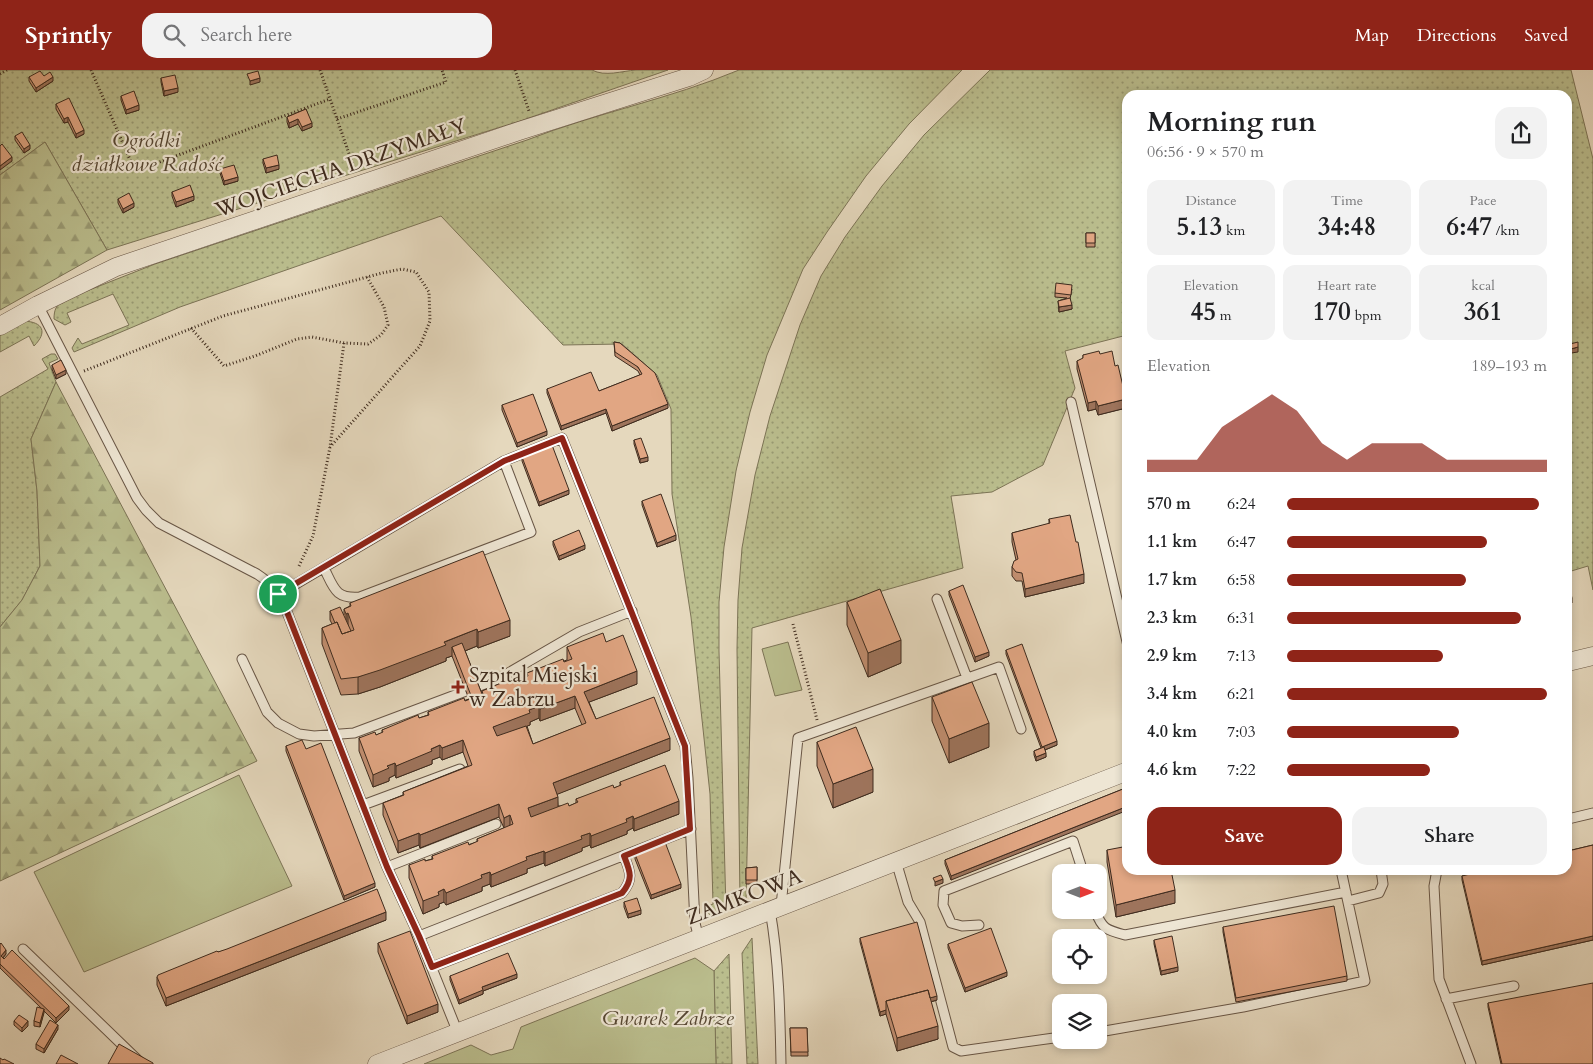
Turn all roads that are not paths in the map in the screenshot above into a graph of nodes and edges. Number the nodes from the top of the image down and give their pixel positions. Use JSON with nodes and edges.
{"nodes":[{"id":1,"x":704,"y":70,"type":"edge"},
{"id":2,"x":38,"y":305,"type":"junction"},
{"id":3,"x":0,"y":326,"type":"edge"},
{"id":4,"x":1071,"y":402,"type":"dead end"},
{"id":5,"x":504,"y":461,"type":"junction"},
{"id":6,"x":324,"y":568,"type":"junction"},
{"id":7,"x":278,"y":594,"type":"junction"},
{"id":8,"x":937,"y":599,"type":"dead end"},
{"id":9,"x":632,"y":611,"type":"junction"},
{"id":10,"x":1122,"y":620,"type":"edge"},
{"id":11,"x":1593,"y":656,"type":"edge"},
{"id":12,"x":242,"y":658,"type":"dead end"},
{"id":13,"x":1572,"y":661,"type":"edge"},
{"id":14,"x":967,"y":678,"type":"junction"},
{"id":15,"x":1021,"y":729,"type":"dead end"},
{"id":16,"x":336,"y":735,"type":"junction"},
{"id":17,"x":460,"y":769,"type":"edge"},
{"id":18,"x":1122,"y":773,"type":"edge"},
{"id":19,"x":363,"y":805,"type":"junction"},
{"id":20,"x":1593,"y":813,"type":"edge"},
{"id":21,"x":1572,"y":817,"type":"edge"},
{"id":22,"x":496,"y":824,"type":"dead end"},
{"id":23,"x":690,"y":829,"type":"junction"},
{"id":24,"x":624,"y":856,"type":"junction"},
{"id":25,"x":896,"y":862,"type":"junction"},
{"id":26,"x":1080,"y":864,"type":"edge"},
{"id":27,"x":387,"y":867,"type":"junction"},
{"id":28,"x":1342,"y":875,"type":"edge"},
{"id":29,"x":1382,"y":875,"type":"edge"},
{"id":30,"x":1436,"y":875,"type":"edge"},
{"id":31,"x":1347,"y":896,"type":"junction"},
{"id":32,"x":775,"y":908,"type":"junction"},
{"id":33,"x":1098,"y":919,"type":"edge"},
{"id":34,"x":979,"y":925,"type":"dead end"},
{"id":35,"x":419,"y":936,"type":"junction"},
{"id":36,"x":698,"y":938,"type":"junction"},
{"id":37,"x":23,"y":949,"type":"dead end"},
{"id":38,"x":432,"y":967,"type":"junction"},
{"id":39,"x":1514,"y":986,"type":"dead end"},
{"id":40,"x":1446,"y":999,"type":"junction"},
{"id":41,"x":1107,"y":1031,"type":"edge"},
{"id":42,"x":458,"y":1032,"type":"junction"},
{"id":43,"x":1052,"y":1038,"type":"edge"},
{"id":44,"x":142,"y":1064,"type":"edge"},
{"id":45,"x":377,"y":1064,"type":"edge"},
{"id":46,"x":781,"y":1064,"type":"edge"},
{"id":47,"x":1471,"y":1064,"type":"edge"}],
"edges":[{"from":1,"to":2,"type":"street","name":"WOJCIECHA DRZYMAŁY"},
{"from":2,"to":3,"type":"street","name":"WOJCIECHA DRZYMAŁY"},
{"from":2,"to":7,"type":"lane"},
{"from":4,"to":10,"type":"lane"},
{"from":5,"to":6,"type":"lane"},
{"from":5,"to":6,"type":"lane"},
{"from":5,"to":9,"type":"lane"},
{"from":6,"to":7,"type":"lane"},
{"from":7,"to":16,"type":"lane"},
{"from":8,"to":14,"type":"lane"},
{"from":9,"to":16,"type":"lane"},
{"from":9,"to":23,"type":"lane"},
{"from":11,"to":13,"type":"street"},
{"from":12,"to":16,"type":"lane"},
{"from":14,"to":15,"type":"lane"},
{"from":14,"to":32,"type":"lane"},
{"from":16,"to":19,"type":"lane"},
{"from":17,"to":19,"type":"lane"},
{"from":18,"to":25,"type":"street","name":"ZAMKOWA"},
{"from":19,"to":27,"type":"lane"},
{"from":20,"to":21,"type":"lane"},
{"from":22,"to":27,"type":"lane"},
{"from":23,"to":24,"type":"lane"},
{"from":23,"to":36,"type":"lane"},
{"from":24,"to":35,"type":"lane"},
{"from":24,"to":38,"type":"lane"},
{"from":25,"to":32,"type":"street","name":"ZAMKOWA"},
{"from":25,"to":43,"type":"lane"},
{"from":26,"to":34,"type":"lane"},
{"from":27,"to":35,"type":"lane"},
{"from":28,"to":31,"type":"lane"},
{"from":29,"to":31,"type":"lane"},
{"from":30,"to":40,"type":"lane"},
{"from":31,"to":33,"type":"lane"},
{"from":31,"to":41,"type":"lane"},
{"from":32,"to":36,"type":"street","name":"ZAMKOWA"},
{"from":32,"to":46,"type":"lane"},
{"from":35,"to":38,"type":"lane"},
{"from":36,"to":42,"type":"street","name":"ZAMKOWA"},
{"from":37,"to":44,"type":"lane"},
{"from":38,"to":42,"type":"lane"},
{"from":39,"to":40,"type":"lane"},
{"from":40,"to":47,"type":"lane"},
{"from":42,"to":45,"type":"street","name":"ZAMKOWA"}]}
